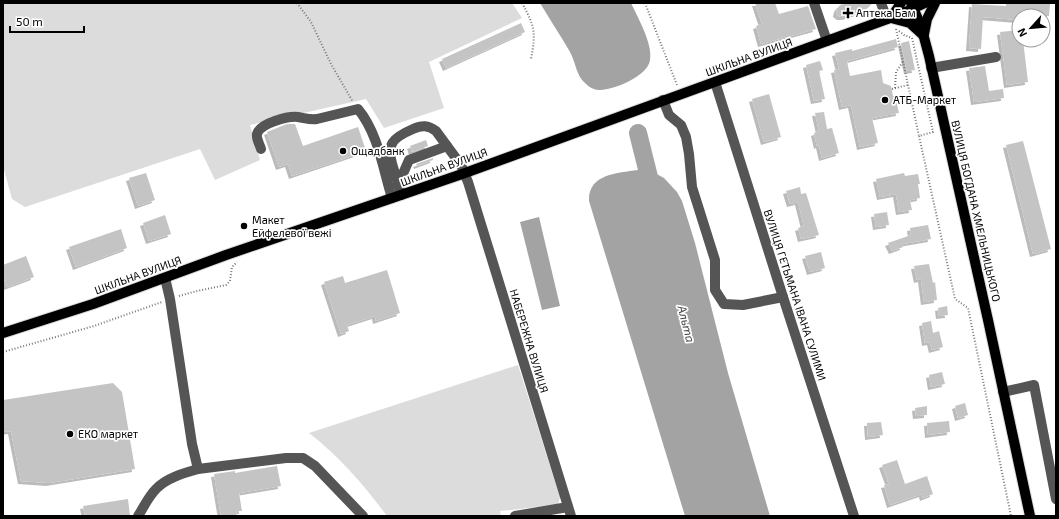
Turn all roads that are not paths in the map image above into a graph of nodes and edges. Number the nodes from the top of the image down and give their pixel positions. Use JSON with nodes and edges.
{"nodes":[{"id":1,"x":814,"y":3,"type":"edge"},
{"id":2,"x":881,"y":3,"type":"edge"},
{"id":3,"x":900,"y":3,"type":"edge"},
{"id":4,"x":925,"y":3,"type":"edge"},
{"id":5,"x":935,"y":3,"type":"edge"},
{"id":6,"x":913,"y":6,"type":"edge"},
{"id":7,"x":889,"y":19,"type":"junction"},
{"id":8,"x":924,"y":36,"type":"junction"},
{"id":9,"x":827,"y":41,"type":"junction"},
{"id":10,"x":996,"y":57,"type":"dead end"},
{"id":11,"x":931,"y":68,"type":"junction"},
{"id":12,"x":715,"y":82,"type":"junction"},
{"id":13,"x":663,"y":100,"type":"junction"},
{"id":14,"x":447,"y":146,"type":"junction"},
{"id":15,"x":261,"y":149,"type":"dead end"},
{"id":16,"x":464,"y":173,"type":"junction"},
{"id":17,"x":397,"y":193,"type":"junction"},
{"id":18,"x":164,"y":278,"type":"junction"},
{"id":19,"x":782,"y":297,"type":"junction"},
{"id":20,"x":3,"y":333,"type":"edge"},
{"id":21,"x":1003,"y":392,"type":"junction"},
{"id":22,"x":198,"y":469,"type":"junction"},
{"id":23,"x":1056,"y":499,"type":"edge"},
{"id":24,"x":569,"y":512,"type":"edge"},
{"id":25,"x":138,"y":516,"type":"edge"},
{"id":26,"x":363,"y":516,"type":"edge"},
{"id":27,"x":514,"y":516,"type":"edge"},
{"id":28,"x":854,"y":516,"type":"edge"},
{"id":29,"x":1030,"y":516,"type":"edge"}],
"edges":[{"from":1,"to":9,"type":"street"},
{"from":2,"to":7,"type":"street"},
{"from":3,"to":7,"type":"main road"},
{"from":4,"to":6,"type":"main road","name":"ШКІЛЬНА ВУЛИЦЯ"},
{"from":5,"to":8,"type":"main road","name":"ВУЛИЦЯ БОГДАНА ХМЕЛЬНИЦЬКОГО"},
{"from":6,"to":7,"type":"main road","name":"ШКІЛЬНА ВУЛИЦЯ"},
{"from":6,"to":8,"type":"main road","name":"ВУЛИЦЯ БОГДАНА ХМЕЛЬНИЦЬКОГО"},
{"from":7,"to":8,"type":"main road"},
{"from":7,"to":9,"type":"main road","name":"ШКІЛЬНА ВУЛИЦЯ"},
{"from":8,"to":11,"type":"main road","name":"ВУЛИЦЯ БОГДАНА ХМЕЛЬНИЦЬКОГО"},
{"from":9,"to":12,"type":"main road","name":"ШКІЛЬНА ВУЛИЦЯ"},
{"from":10,"to":11,"type":"street"},
{"from":11,"to":21,"type":"main road","name":"ВУЛИЦЯ БОГДАНА ХМЕЛЬНИЦЬКОГО"},
{"from":12,"to":13,"type":"main road","name":"ШКІЛЬНА ВУЛИЦЯ"},
{"from":12,"to":19,"type":"street","name":"ВУЛИЦЯ ГЕТЬМАНА ІВАНА СУЛИМИ"},
{"from":13,"to":16,"type":"main road","name":"ШКІЛЬНА ВУЛИЦЯ"},
{"from":13,"to":19,"type":"street"},
{"from":14,"to":16,"type":"street","name":"НАБЕРЕЖНА ВУЛИЦЯ"},
{"from":14,"to":17,"type":"street"},
{"from":14,"to":17,"type":"street","name":"НАБЕРЕЖНА ВУЛИЦЯ"},
{"from":15,"to":17,"type":"street"},
{"from":16,"to":17,"type":"main road","name":"ШКІЛЬНА ВУЛИЦЯ"},
{"from":16,"to":24,"type":"street","name":"НАБЕРЕЖНА ВУЛИЦЯ"},
{"from":17,"to":18,"type":"main road","name":"ШКІЛЬНА ВУЛИЦЯ"},
{"from":18,"to":20,"type":"main road","name":"ШКІЛЬНА ВУЛИЦЯ"},
{"from":18,"to":22,"type":"street"},
{"from":19,"to":28,"type":"street","name":"ВУЛИЦЯ ГЕТЬМАНА ІВАНА СУЛИМИ"},
{"from":21,"to":23,"type":"street"},
{"from":21,"to":29,"type":"main road","name":"ВУЛИЦЯ БОГДАНА ХМЕЛЬНИЦЬКОГО"},
{"from":22,"to":25,"type":"street"},
{"from":22,"to":26,"type":"street"},
{"from":24,"to":27,"type":"street"}]}
